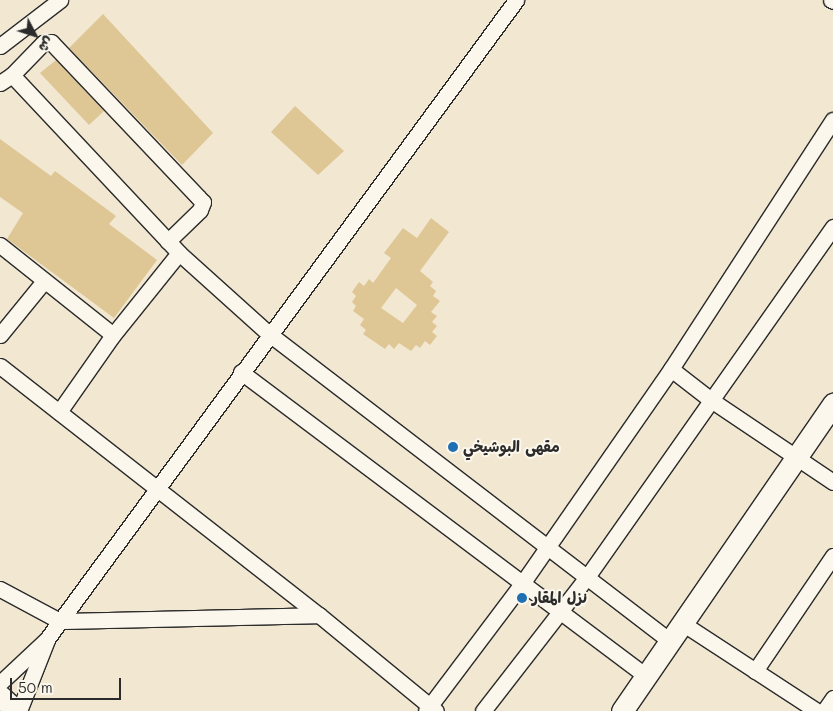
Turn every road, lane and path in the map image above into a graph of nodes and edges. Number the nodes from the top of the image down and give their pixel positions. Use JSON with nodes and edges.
{"nodes":[{"id":1,"x":60,"y":0,"type":"edge"},
{"id":2,"x":516,"y":0,"type":"edge"},
{"id":3,"x":0,"y":46,"type":"edge"},
{"id":4,"x":6,"y":79,"type":"edge"},
{"id":5,"x":833,"y":120,"type":"edge"},
{"id":6,"x":833,"y":227,"type":"edge"},
{"id":7,"x":168,"y":241,"type":"junction"},
{"id":8,"x":0,"y":245,"type":"edge"},
{"id":9,"x":180,"y":253,"type":"junction"},
{"id":10,"x":44,"y":280,"type":"junction"},
{"id":11,"x":268,"y":333,"type":"junction"},
{"id":12,"x":0,"y":335,"type":"edge"},
{"id":13,"x":112,"y":335,"type":"junction"},
{"id":14,"x":0,"y":366,"type":"edge"},
{"id":15,"x":671,"y":369,"type":"junction"},
{"id":16,"x":241,"y":372,"type":"junction"},
{"id":17,"x":711,"y":400,"type":"junction"},
{"id":18,"x":833,"y":404,"type":"edge"},
{"id":19,"x":59,"y":412,"type":"junction"},
{"id":20,"x":796,"y":458,"type":"junction"},
{"id":21,"x":833,"y":482,"type":"edge"},
{"id":22,"x":157,"y":489,"type":"junction"},
{"id":23,"x":548,"y":547,"type":"junction"},
{"id":24,"x":833,"y":556,"type":"edge"},
{"id":25,"x":587,"y":577,"type":"junction"},
{"id":26,"x":522,"y":586,"type":"junction"},
{"id":27,"x":0,"y":589,"type":"edge"},
{"id":28,"x":560,"y":614,"type":"junction"},
{"id":29,"x":319,"y":615,"type":"junction"},
{"id":30,"x":60,"y":621,"type":"junction"},
{"id":31,"x":682,"y":623,"type":"junction"},
{"id":32,"x":47,"y":639,"type":"junction"},
{"id":33,"x":670,"y":641,"type":"junction"},
{"id":34,"x":755,"y":671,"type":"junction"},
{"id":35,"x":646,"y":676,"type":"junction"},
{"id":36,"x":0,"y":684,"type":"edge"},
{"id":37,"x":0,"y":696,"type":"edge"},
{"id":38,"x":833,"y":698,"type":"edge"},
{"id":39,"x":431,"y":709,"type":"edge"},
{"id":40,"x":18,"y":711,"type":"edge"},
{"id":41,"x":483,"y":711,"type":"edge"},
{"id":42,"x":622,"y":711,"type":"edge"},
{"id":43,"x":817,"y":711,"type":"edge"},
{"id":44,"x":824,"y":711,"type":"edge"}],
"edges":[{"from":1,"to":3,"type":"street"},
{"from":2,"to":11,"type":"street"},
{"from":4,"to":7,"type":"street"},
{"from":4,"to":7,"type":"street"},
{"from":5,"to":15,"type":"street"},
{"from":6,"to":17,"type":"street"},
{"from":7,"to":9,"type":"street"},
{"from":8,"to":10,"type":"street"},
{"from":9,"to":11,"type":"street"},
{"from":9,"to":13,"type":"street"},
{"from":10,"to":12,"type":"street"},
{"from":10,"to":13,"type":"street"},
{"from":11,"to":16,"type":"street"},
{"from":11,"to":23,"type":"street"},
{"from":13,"to":19,"type":"street"},
{"from":14,"to":19,"type":"street"},
{"from":15,"to":17,"type":"street"},
{"from":15,"to":23,"type":"street"},
{"from":16,"to":22,"type":"street"},
{"from":16,"to":26,"type":"street"},
{"from":17,"to":20,"type":"street"},
{"from":17,"to":25,"type":"street"},
{"from":18,"to":20,"type":"main road"},
{"from":19,"to":22,"type":"street"},
{"from":20,"to":21,"type":"street"},
{"from":20,"to":31,"type":"main road"},
{"from":22,"to":29,"type":"street"},
{"from":22,"to":30,"type":"street"},
{"from":23,"to":25,"type":"street"},
{"from":23,"to":26,"type":"street"},
{"from":24,"to":34,"type":"street"},
{"from":25,"to":28,"type":"street"},
{"from":25,"to":33,"type":"street"},
{"from":26,"to":28,"type":"street"},
{"from":26,"to":39,"type":"street"},
{"from":27,"to":30,"type":"street"},
{"from":28,"to":35,"type":"street"},
{"from":28,"to":41,"type":"street"},
{"from":29,"to":30,"type":"street"},
{"from":29,"to":39,"type":"street"},
{"from":30,"to":32,"type":"street"},
{"from":31,"to":33,"type":"main road"},
{"from":31,"to":34,"type":"street"},
{"from":32,"to":36,"type":"street"},
{"from":32,"to":40,"type":"street"},
{"from":33,"to":35,"type":"main road"},
{"from":34,"to":43,"type":"street"},
{"from":35,"to":42,"type":"main road"},
{"from":37,"to":40,"type":"main road"},
{"from":38,"to":44,"type":"street"}]}
